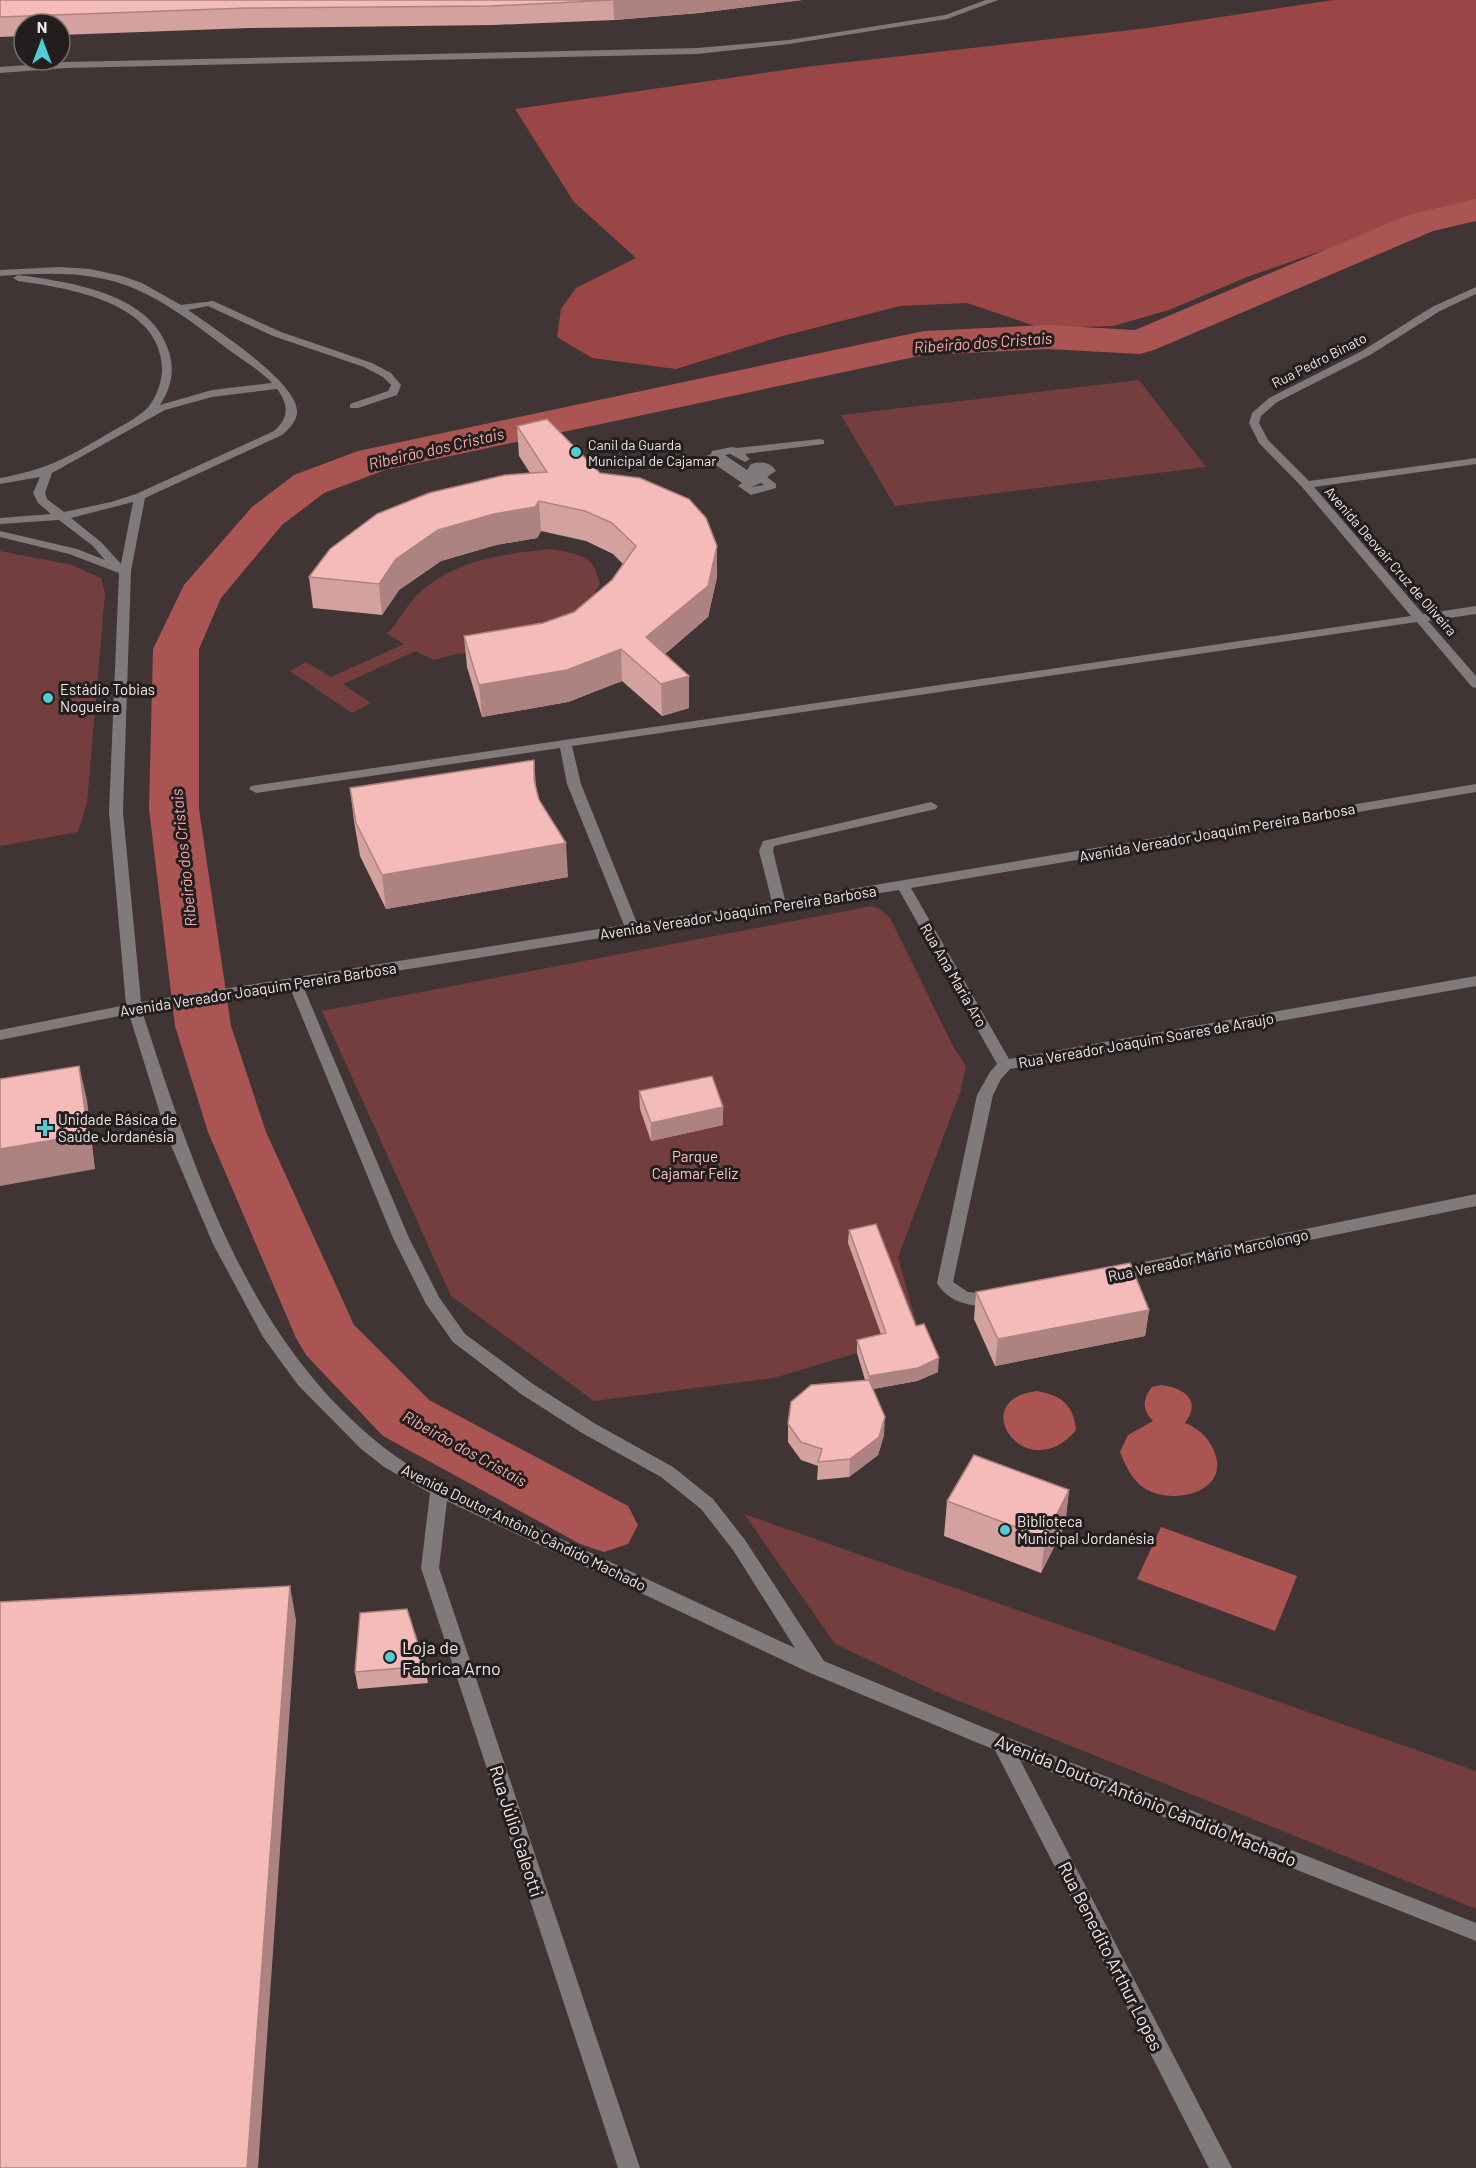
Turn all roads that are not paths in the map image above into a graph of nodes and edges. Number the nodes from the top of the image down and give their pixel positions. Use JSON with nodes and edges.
{"nodes":[{"id":1,"x":994,"y":0,"type":"edge"},
{"id":2,"x":0,"y":70,"type":"edge"},
{"id":3,"x":0,"y":275,"type":"edge"},
{"id":4,"x":1476,"y":290,"type":"edge"},
{"id":5,"x":177,"y":309,"type":"junction"},
{"id":6,"x":281,"y":386,"type":"junction"},
{"id":7,"x":354,"y":406,"type":"dead end"},
{"id":8,"x":147,"y":415,"type":"junction"},
{"id":9,"x":820,"y":442,"type":"dead end"},
{"id":10,"x":709,"y":457,"type":"dead end"},
{"id":11,"x":745,"y":459,"type":"junction"},
{"id":12,"x":1476,"y":461,"type":"edge"},
{"id":13,"x":48,"y":470,"type":"junction"},
{"id":14,"x":0,"y":481,"type":"edge"},
{"id":15,"x":1306,"y":485,"type":"junction"},
{"id":16,"x":140,"y":496,"type":"junction"},
{"id":17,"x":750,"y":498,"type":"dead end"},
{"id":18,"x":63,"y":516,"type":"junction"},
{"id":19,"x":0,"y":521,"type":"edge"},
{"id":20,"x":0,"y":534,"type":"edge"},
{"id":21,"x":123,"y":571,"type":"junction"},
{"id":22,"x":1476,"y":610,"type":"edge"},
{"id":23,"x":1420,"y":618,"type":"junction"},
{"id":24,"x":1476,"y":684,"type":"edge"},
{"id":25,"x":565,"y":744,"type":"junction"},
{"id":26,"x":1476,"y":788,"type":"edge"},
{"id":27,"x":256,"y":789,"type":"dead end"},
{"id":28,"x":931,"y":806,"type":"dead end"},
{"id":29,"x":903,"y":885,"type":"junction"},
{"id":30,"x":780,"y":905,"type":"junction"},
{"id":31,"x":632,"y":929,"type":"junction"},
{"id":32,"x":1476,"y":981,"type":"edge"},
{"id":33,"x":295,"y":983,"type":"junction"},
{"id":34,"x":134,"y":1008,"type":"junction"},
{"id":35,"x":0,"y":1035,"type":"edge"},
{"id":36,"x":1005,"y":1065,"type":"junction"},
{"id":37,"x":1476,"y":1200,"type":"edge"},
{"id":38,"x":1097,"y":1278,"type":"edge"},
{"id":39,"x":1005,"y":1297,"type":"edge"},
{"id":40,"x":439,"y":1490,"type":"junction"},
{"id":41,"x":817,"y":1667,"type":"junction"},
{"id":42,"x":1002,"y":1744,"type":"junction"},
{"id":43,"x":1476,"y":1932,"type":"edge"},
{"id":44,"x":629,"y":2168,"type":"edge"},
{"id":45,"x":1221,"y":2168,"type":"edge"}],
"edges":[{"from":1,"to":2,"type":"street"},
{"from":3,"to":5,"type":"street"},
{"from":3,"to":8,"type":"street"},
{"from":4,"to":15,"type":"street","name":"Rua Pedro Binato"},
{"from":5,"to":6,"type":"street"},
{"from":5,"to":7,"type":"street"},
{"from":6,"to":8,"type":"street"},
{"from":6,"to":16,"type":"street"},
{"from":8,"to":13,"type":"street"},
{"from":9,"to":11,"type":"street"},
{"from":10,"to":11,"type":"street"},
{"from":11,"to":17,"type":"street"},
{"from":12,"to":15,"type":"street"},
{"from":13,"to":14,"type":"street"},
{"from":13,"to":18,"type":"street"},
{"from":15,"to":23,"type":"street","name":"Avenida Deovair Cruz de Oliveira"},
{"from":16,"to":18,"type":"street"},
{"from":16,"to":21,"type":"street","name":"Avenida Doutor Antônio Cândido Machado"},
{"from":18,"to":19,"type":"street"},
{"from":18,"to":21,"type":"street"},
{"from":20,"to":21,"type":"street"},
{"from":21,"to":34,"type":"street","name":"Avenida Doutor Antônio Cândido Machado"},
{"from":22,"to":23,"type":"street"},
{"from":23,"to":24,"type":"street","name":"Avenida Deovair Cruz de Oliveira"},
{"from":23,"to":25,"type":"street"},
{"from":25,"to":27,"type":"street"},
{"from":25,"to":31,"type":"street"},
{"from":26,"to":29,"type":"street","name":"Avenida Vereador Joaquim Pereira Barbosa"},
{"from":28,"to":30,"type":"street"},
{"from":29,"to":30,"type":"street","name":"Avenida Vereador Joaquim Pereira Barbosa"},
{"from":29,"to":36,"type":"street","name":"Rua Ana Maria Aro"},
{"from":30,"to":31,"type":"street","name":"Avenida Vereador Joaquim Pereira Barbosa"},
{"from":31,"to":33,"type":"street","name":"Avenida Vereador Joaquim Pereira Barbosa"},
{"from":32,"to":36,"type":"street","name":"Rua Vereador Joaquim Soares de Araujo"},
{"from":33,"to":34,"type":"street","name":"Avenida Vereador Joaquim Pereira Barbosa"},
{"from":33,"to":41,"type":"street"},
{"from":34,"to":35,"type":"street","name":"Avenida Vereador Joaquim Pereira Barbosa"},
{"from":34,"to":40,"type":"street","name":"Avenida Doutor Antônio Cândido Machado"},
{"from":36,"to":39,"type":"street","name":"Rua Vereador Joaquim Soares de Araujo"},
{"from":37,"to":38,"type":"street","name":"Rua Vereador Mário Marcolongo"},
{"from":40,"to":41,"type":"street","name":"Avenida Doutor Antônio Cândido Machado"},
{"from":40,"to":44,"type":"street","name":"Rua Júlio Galeotti"},
{"from":41,"to":42,"type":"street","name":"Avenida Doutor Antônio Cândido Machado"},
{"from":42,"to":43,"type":"street","name":"Avenida Doutor Antônio Cândido Machado"},
{"from":42,"to":45,"type":"street","name":"Rua Benedito Arthur Lopes"}]}
